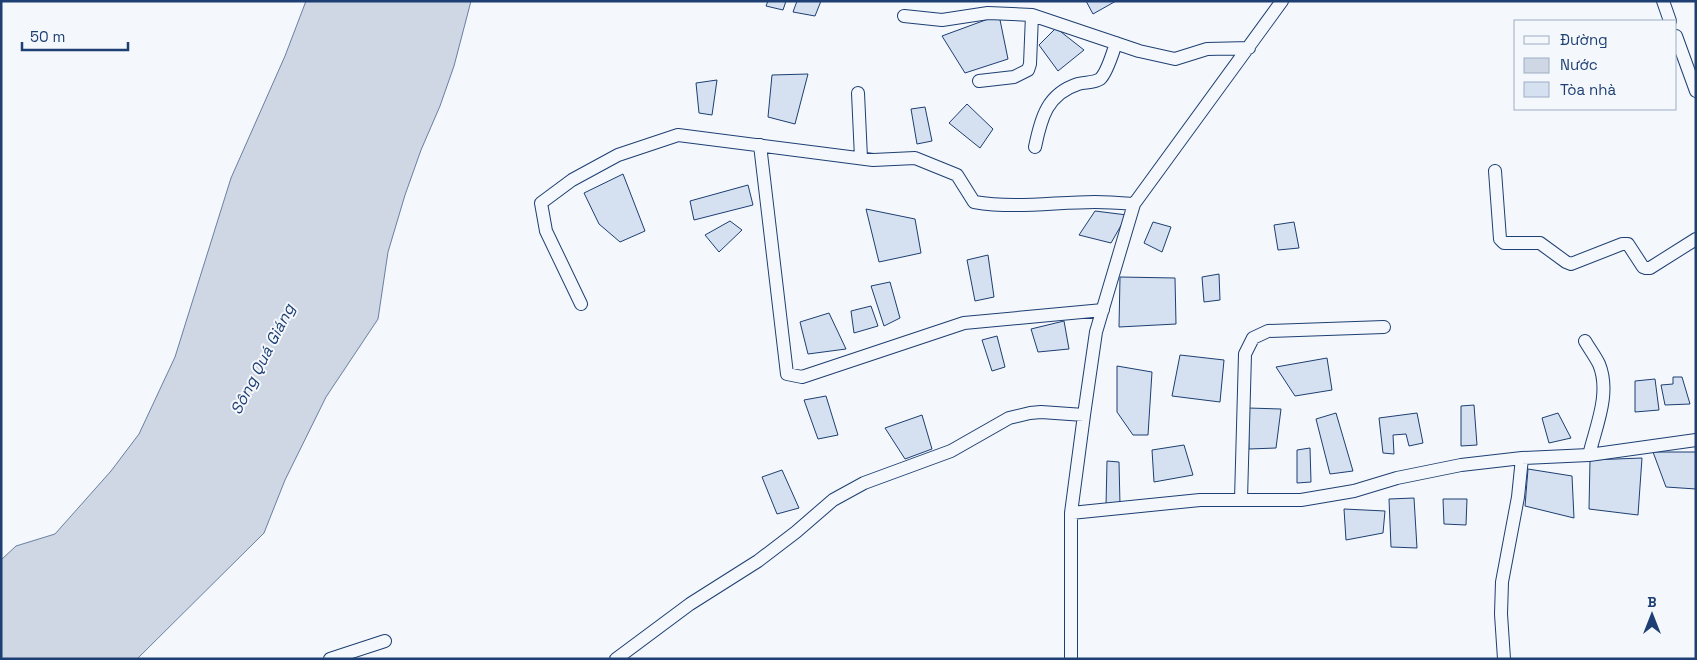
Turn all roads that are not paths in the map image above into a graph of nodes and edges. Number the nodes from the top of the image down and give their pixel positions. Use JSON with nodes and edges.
{"nodes":[{"id":1,"x":1282,"y":1,"type":"edge"},
{"id":2,"x":1663,"y":1,"type":"edge"},
{"id":3,"x":1032,"y":15,"type":"junction"},
{"id":4,"x":904,"y":16,"type":"dead end"},
{"id":5,"x":1670,"y":20,"type":"edge"},
{"id":6,"x":1677,"y":39,"type":"edge"},
{"id":7,"x":1116,"y":43,"type":"junction"},
{"id":8,"x":1248,"y":48,"type":"junction"},
{"id":9,"x":979,"y":81,"type":"dead end"},
{"id":10,"x":1696,"y":91,"type":"edge"},
{"id":11,"x":858,"y":93,"type":"dead end"},
{"id":12,"x":760,"y":145,"type":"junction"},
{"id":13,"x":1035,"y":147,"type":"dead end"},
{"id":14,"x":861,"y":158,"type":"junction"},
{"id":15,"x":1495,"y":171,"type":"dead end"},
{"id":16,"x":1134,"y":204,"type":"junction"},
{"id":17,"x":1696,"y":239,"type":"edge"},
{"id":18,"x":581,"y":304,"type":"dead end"},
{"id":19,"x":1103,"y":310,"type":"junction"},
{"id":20,"x":1384,"y":327,"type":"dead end"},
{"id":21,"x":1585,"y":341,"type":"dead end"},
{"id":22,"x":1084,"y":415,"type":"junction"},
{"id":23,"x":1696,"y":440,"type":"edge"},
{"id":24,"x":1589,"y":455,"type":"junction"},
{"id":25,"x":1522,"y":458,"type":"junction"},
{"id":26,"x":1241,"y":499,"type":"junction"},
{"id":27,"x":1071,"y":513,"type":"junction"},
{"id":28,"x":385,"y":641,"type":"dead end"},
{"id":29,"x":330,"y":659,"type":"edge"},
{"id":30,"x":616,"y":659,"type":"edge"},
{"id":31,"x":1071,"y":659,"type":"edge"},
{"id":32,"x":1504,"y":659,"type":"edge"}],
"edges":[{"from":1,"to":8,"type":"street"},
{"from":2,"to":5,"type":"street"},
{"from":3,"to":4,"type":"street"},
{"from":3,"to":7,"type":"street"},
{"from":3,"to":9,"type":"street"},
{"from":6,"to":10,"type":"street"},
{"from":7,"to":8,"type":"street"},
{"from":7,"to":13,"type":"street"},
{"from":8,"to":16,"type":"street"},
{"from":11,"to":14,"type":"street"},
{"from":12,"to":14,"type":"street"},
{"from":12,"to":18,"type":"street"},
{"from":12,"to":19,"type":"street"},
{"from":14,"to":16,"type":"street"},
{"from":15,"to":17,"type":"street"},
{"from":16,"to":19,"type":"street"},
{"from":19,"to":22,"type":"street"},
{"from":20,"to":26,"type":"street"},
{"from":21,"to":24,"type":"street"},
{"from":22,"to":27,"type":"street"},
{"from":22,"to":30,"type":"street"},
{"from":23,"to":24,"type":"street"},
{"from":24,"to":25,"type":"street"},
{"from":25,"to":26,"type":"street"},
{"from":25,"to":32,"type":"street"},
{"from":26,"to":27,"type":"street"},
{"from":27,"to":31,"type":"street"},
{"from":28,"to":29,"type":"street"}]}
